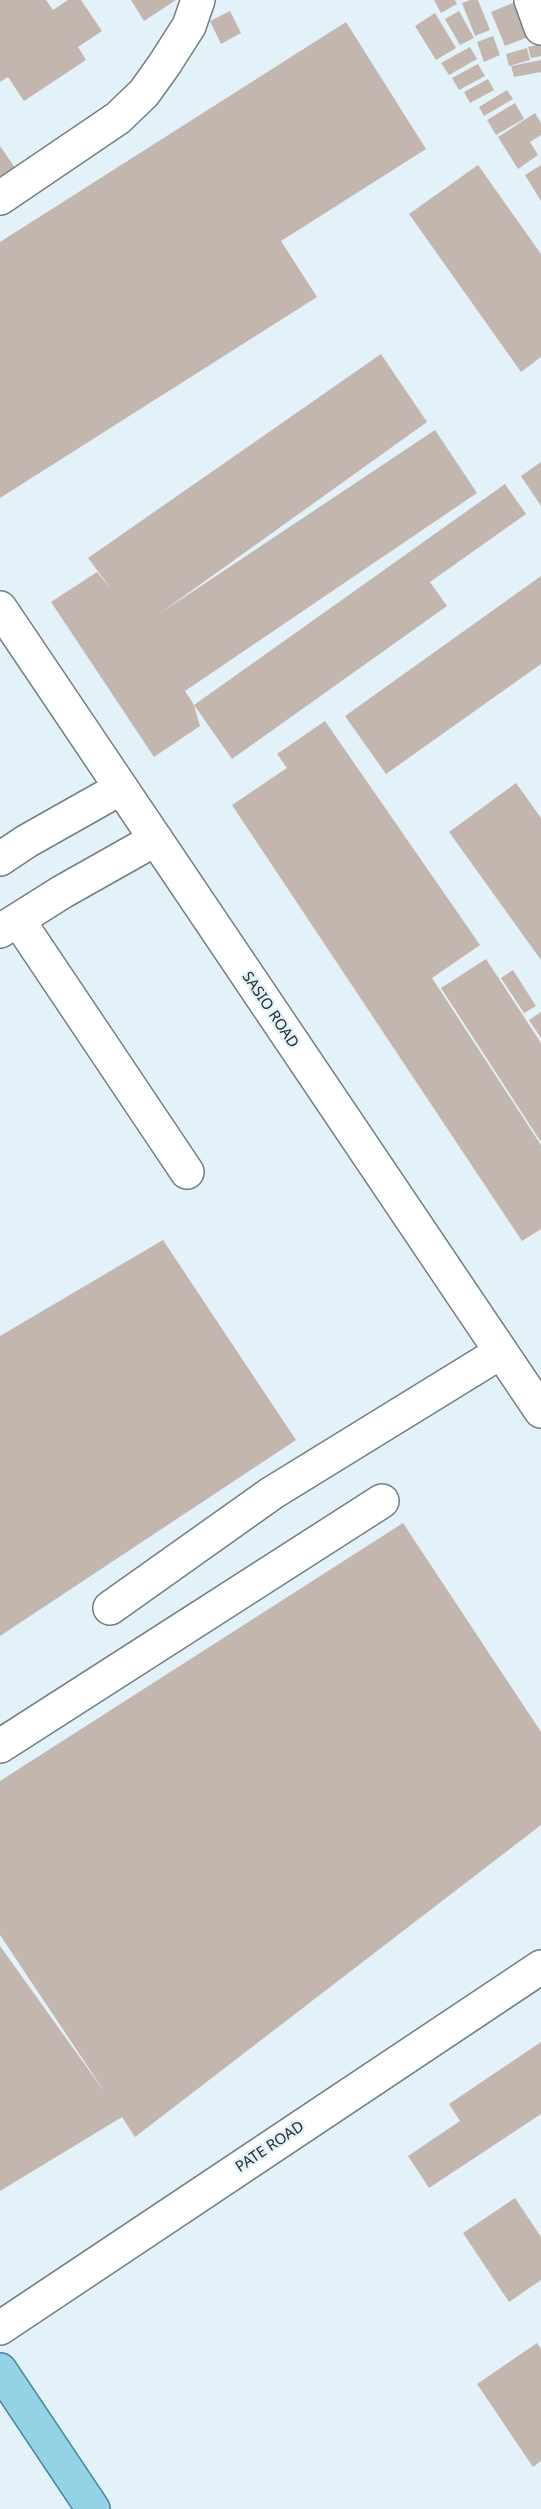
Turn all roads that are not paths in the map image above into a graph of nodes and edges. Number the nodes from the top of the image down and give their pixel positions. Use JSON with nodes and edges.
{"nodes":[{"id":1,"x":198,"y":0,"type":"edge"},
{"id":2,"x":531,"y":0,"type":"edge"},
{"id":3,"x":541,"y":28,"type":"edge"},
{"id":4,"x":0,"y":198,"type":"edge"},
{"id":5,"x":0,"y":608,"type":"edge"},
{"id":6,"x":121,"y":788,"type":"junction"},
{"id":7,"x":156,"y":839,"type":"junction"},
{"id":8,"x":0,"y":859,"type":"edge"},
{"id":9,"x":9,"y":926,"type":"edge"},
{"id":10,"x":187,"y":1172,"type":"dead end"},
{"id":11,"x":501,"y":1352,"type":"junction"},
{"id":12,"x":541,"y":1411,"type":"edge"},
{"id":13,"x":382,"y":1501,"type":"dead end"},
{"id":14,"x":110,"y":1608,"type":"dead end"},
{"id":15,"x":0,"y":1746,"type":"edge"},
{"id":16,"x":541,"y":1967,"type":"edge"},
{"id":17,"x":0,"y":2328,"type":"edge"},
{"id":18,"x":0,"y":2370,"type":"edge"},
{"id":19,"x":93,"y":2509,"type":"edge"}],
"edges":[{"from":1,"to":4,"type":"street"},
{"from":2,"to":3,"type":"street"},
{"from":5,"to":6,"type":"street","name":"SASIO ROAD"},
{"from":6,"to":7,"type":"street","name":"SASIO ROAD"},
{"from":6,"to":8,"type":"street"},
{"from":7,"to":9,"type":"street"},
{"from":7,"to":11,"type":"street","name":"SASIO ROAD"},
{"from":9,"to":10,"type":"street"},
{"from":11,"to":12,"type":"street","name":"SASIO ROAD"},
{"from":11,"to":14,"type":"street"},
{"from":13,"to":15,"type":"street"},
{"from":16,"to":17,"type":"street","name":"PATE ROAD"},
{"from":18,"to":19,"type":"main road"}]}
